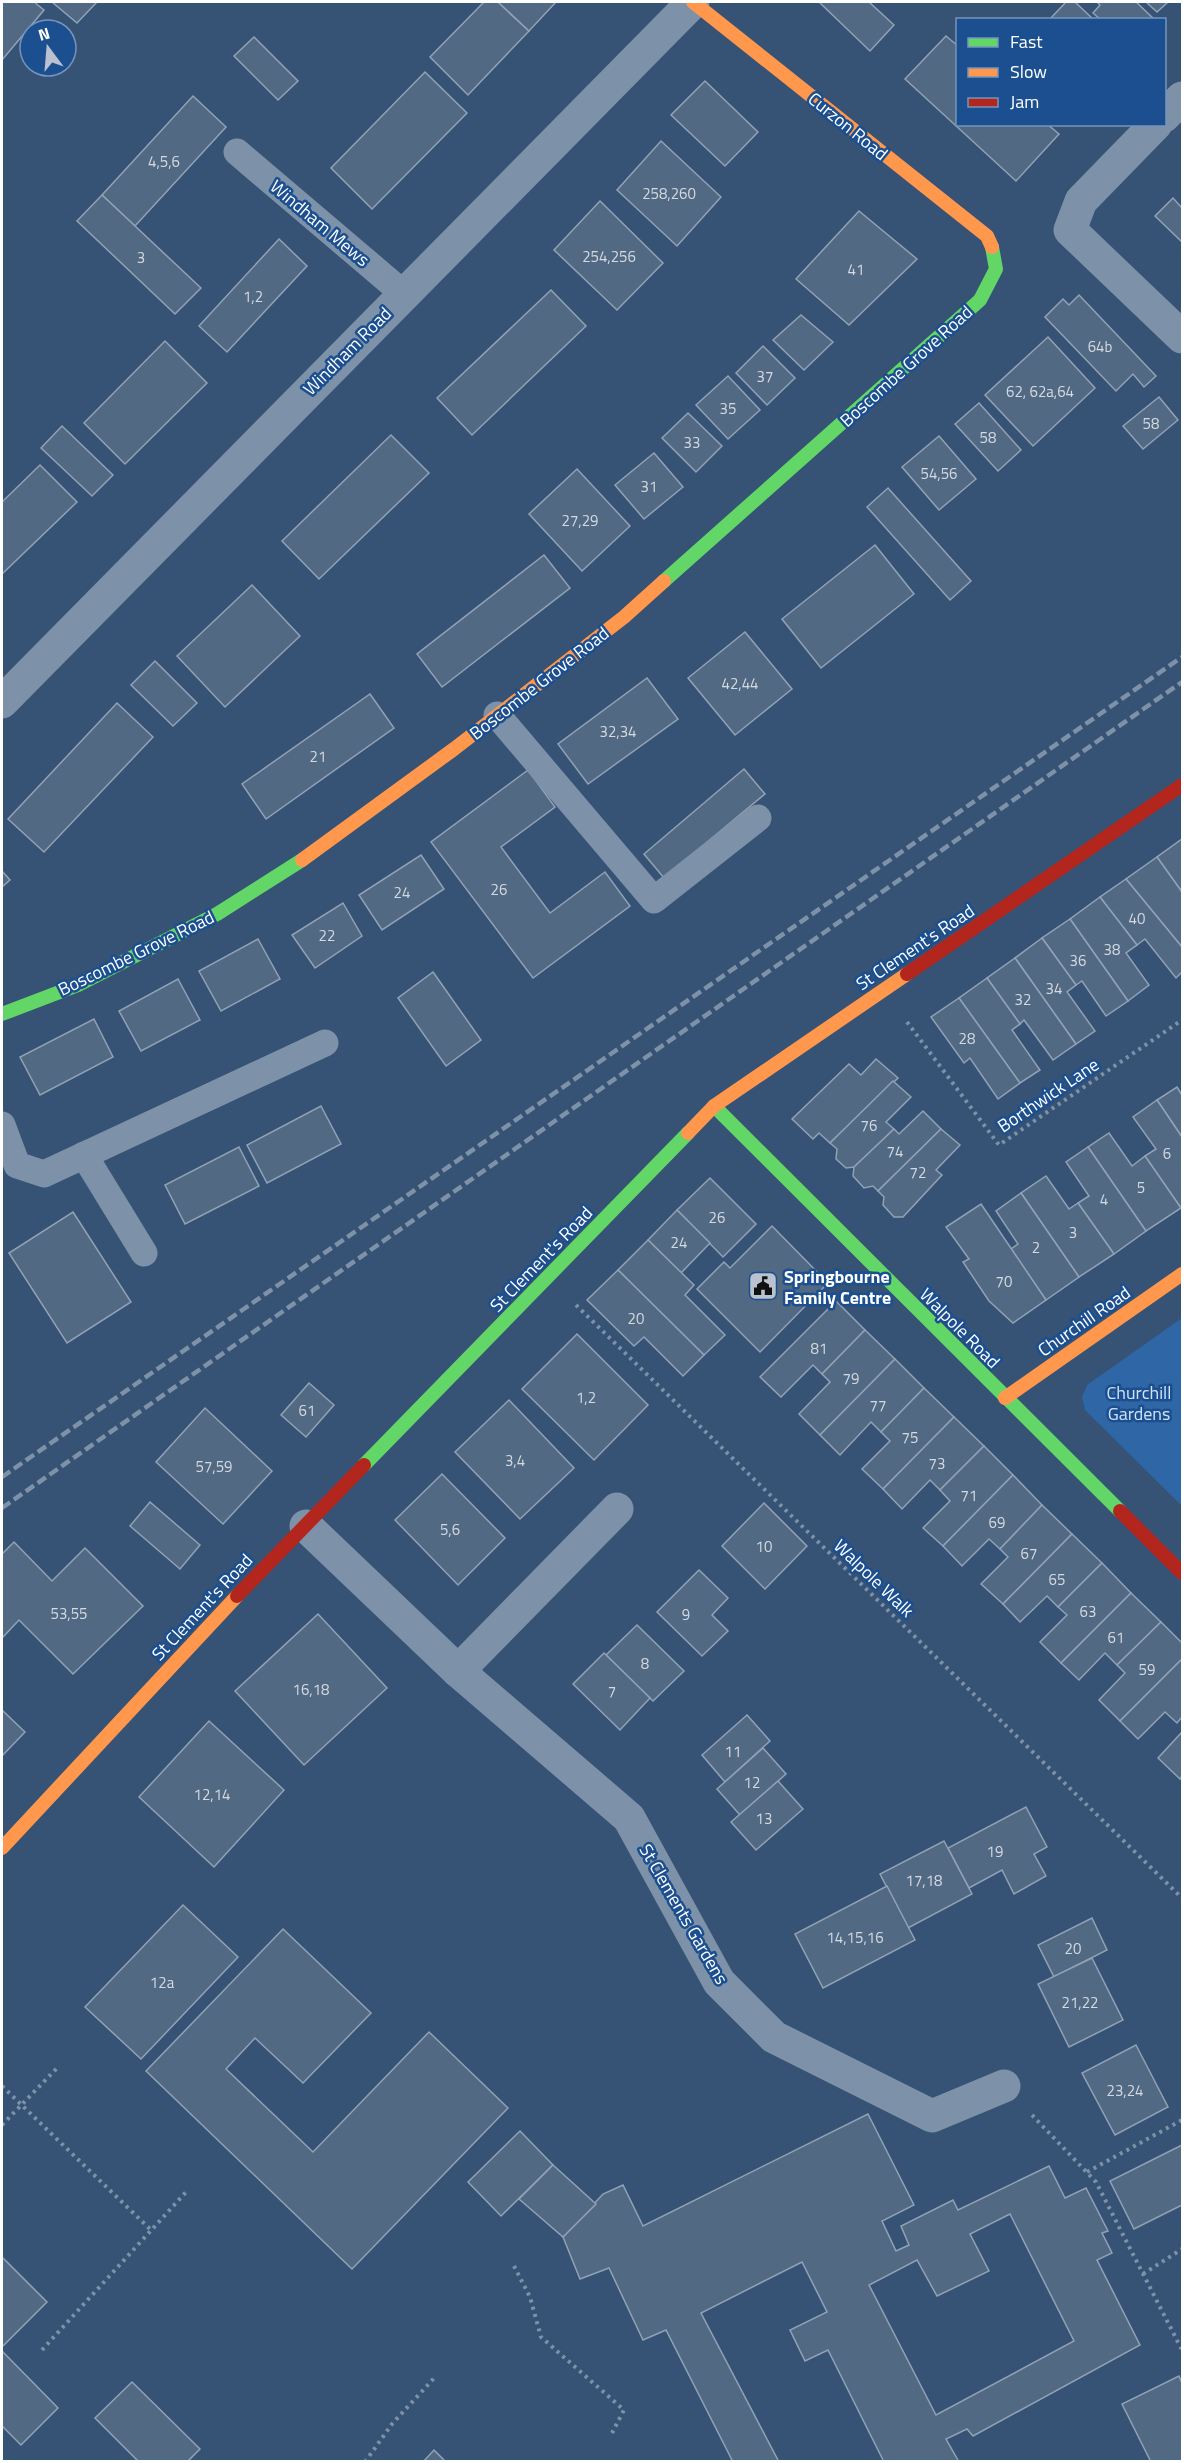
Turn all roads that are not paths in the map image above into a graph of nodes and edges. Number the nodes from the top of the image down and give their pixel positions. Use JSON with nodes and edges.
{"nodes":[{"id":1,"x":693,"y":2,"type":"edge"},
{"id":2,"x":1182,"y":98,"type":"edge"},
{"id":3,"x":1166,"y":114,"type":"edge"},
{"id":4,"x":1154,"y":126,"type":"edge"},
{"id":5,"x":237,"y":152,"type":"dead end"},
{"id":6,"x":997,"y":255,"type":"joint"},
{"id":7,"x":404,"y":294,"type":"junction"},
{"id":8,"x":1182,"y":337,"type":"edge"},
{"id":9,"x":2,"y":702,"type":"edge"},
{"id":10,"x":497,"y":715,"type":"junction"},
{"id":11,"x":1182,"y":785,"type":"edge"},
{"id":12,"x":758,"y":818,"type":"dead end"},
{"id":13,"x":2,"y":1014,"type":"edge"},
{"id":14,"x":325,"y":1042,"type":"dead end"},
{"id":15,"x":714,"y":1106,"type":"junction"},
{"id":16,"x":2,"y":1125,"type":"edge"},
{"id":17,"x":84,"y":1155,"type":"junction"},
{"id":18,"x":9,"y":1166,"type":"edge"},
{"id":19,"x":144,"y":1253,"type":"dead end"},
{"id":20,"x":1182,"y":1274,"type":"edge"},
{"id":21,"x":1005,"y":1398,"type":"junction"},
{"id":22,"x":617,"y":1509,"type":"dead end"},
{"id":23,"x":306,"y":1526,"type":"junction"},
{"id":24,"x":1182,"y":1573,"type":"edge"},
{"id":25,"x":458,"y":1671,"type":"junction"},
{"id":26,"x":2,"y":1848,"type":"edge"},
{"id":27,"x":1004,"y":2086,"type":"road end"}],
"edges":[{"from":1,"to":6,"type":"street","name":"Curzon Road"},
{"from":1,"to":7,"type":"street","name":"Windham Road"},
{"from":2,"to":3,"type":"street"},
{"from":4,"to":8,"type":"street"},
{"from":5,"to":7,"type":"lane","name":"Windham Mews"},
{"from":6,"to":10,"type":"street","name":"Boscombe Grove Road"},
{"from":7,"to":9,"type":"street","name":"Windham Road"},
{"from":10,"to":12,"type":"lane"},
{"from":10,"to":13,"type":"street","name":"Boscombe Grove Road"},
{"from":11,"to":15,"type":"street","name":"St Clement's Road"},
{"from":14,"to":17,"type":"lane"},
{"from":15,"to":21,"type":"street","name":"Walpole Road"},
{"from":15,"to":23,"type":"street","name":"St Clement's Road"},
{"from":16,"to":18,"type":"lane"},
{"from":17,"to":18,"type":"lane"},
{"from":17,"to":19,"type":"lane"},
{"from":20,"to":21,"type":"street","name":"Churchill Road"},
{"from":21,"to":24,"type":"street","name":"Walpole Road"},
{"from":22,"to":25,"type":"street"},
{"from":23,"to":25,"type":"street","name":"St Clements Gardens"},
{"from":23,"to":26,"type":"street","name":"St Clement's Road"},
{"from":25,"to":27,"type":"street","name":"St Clements Gardens"}]}
